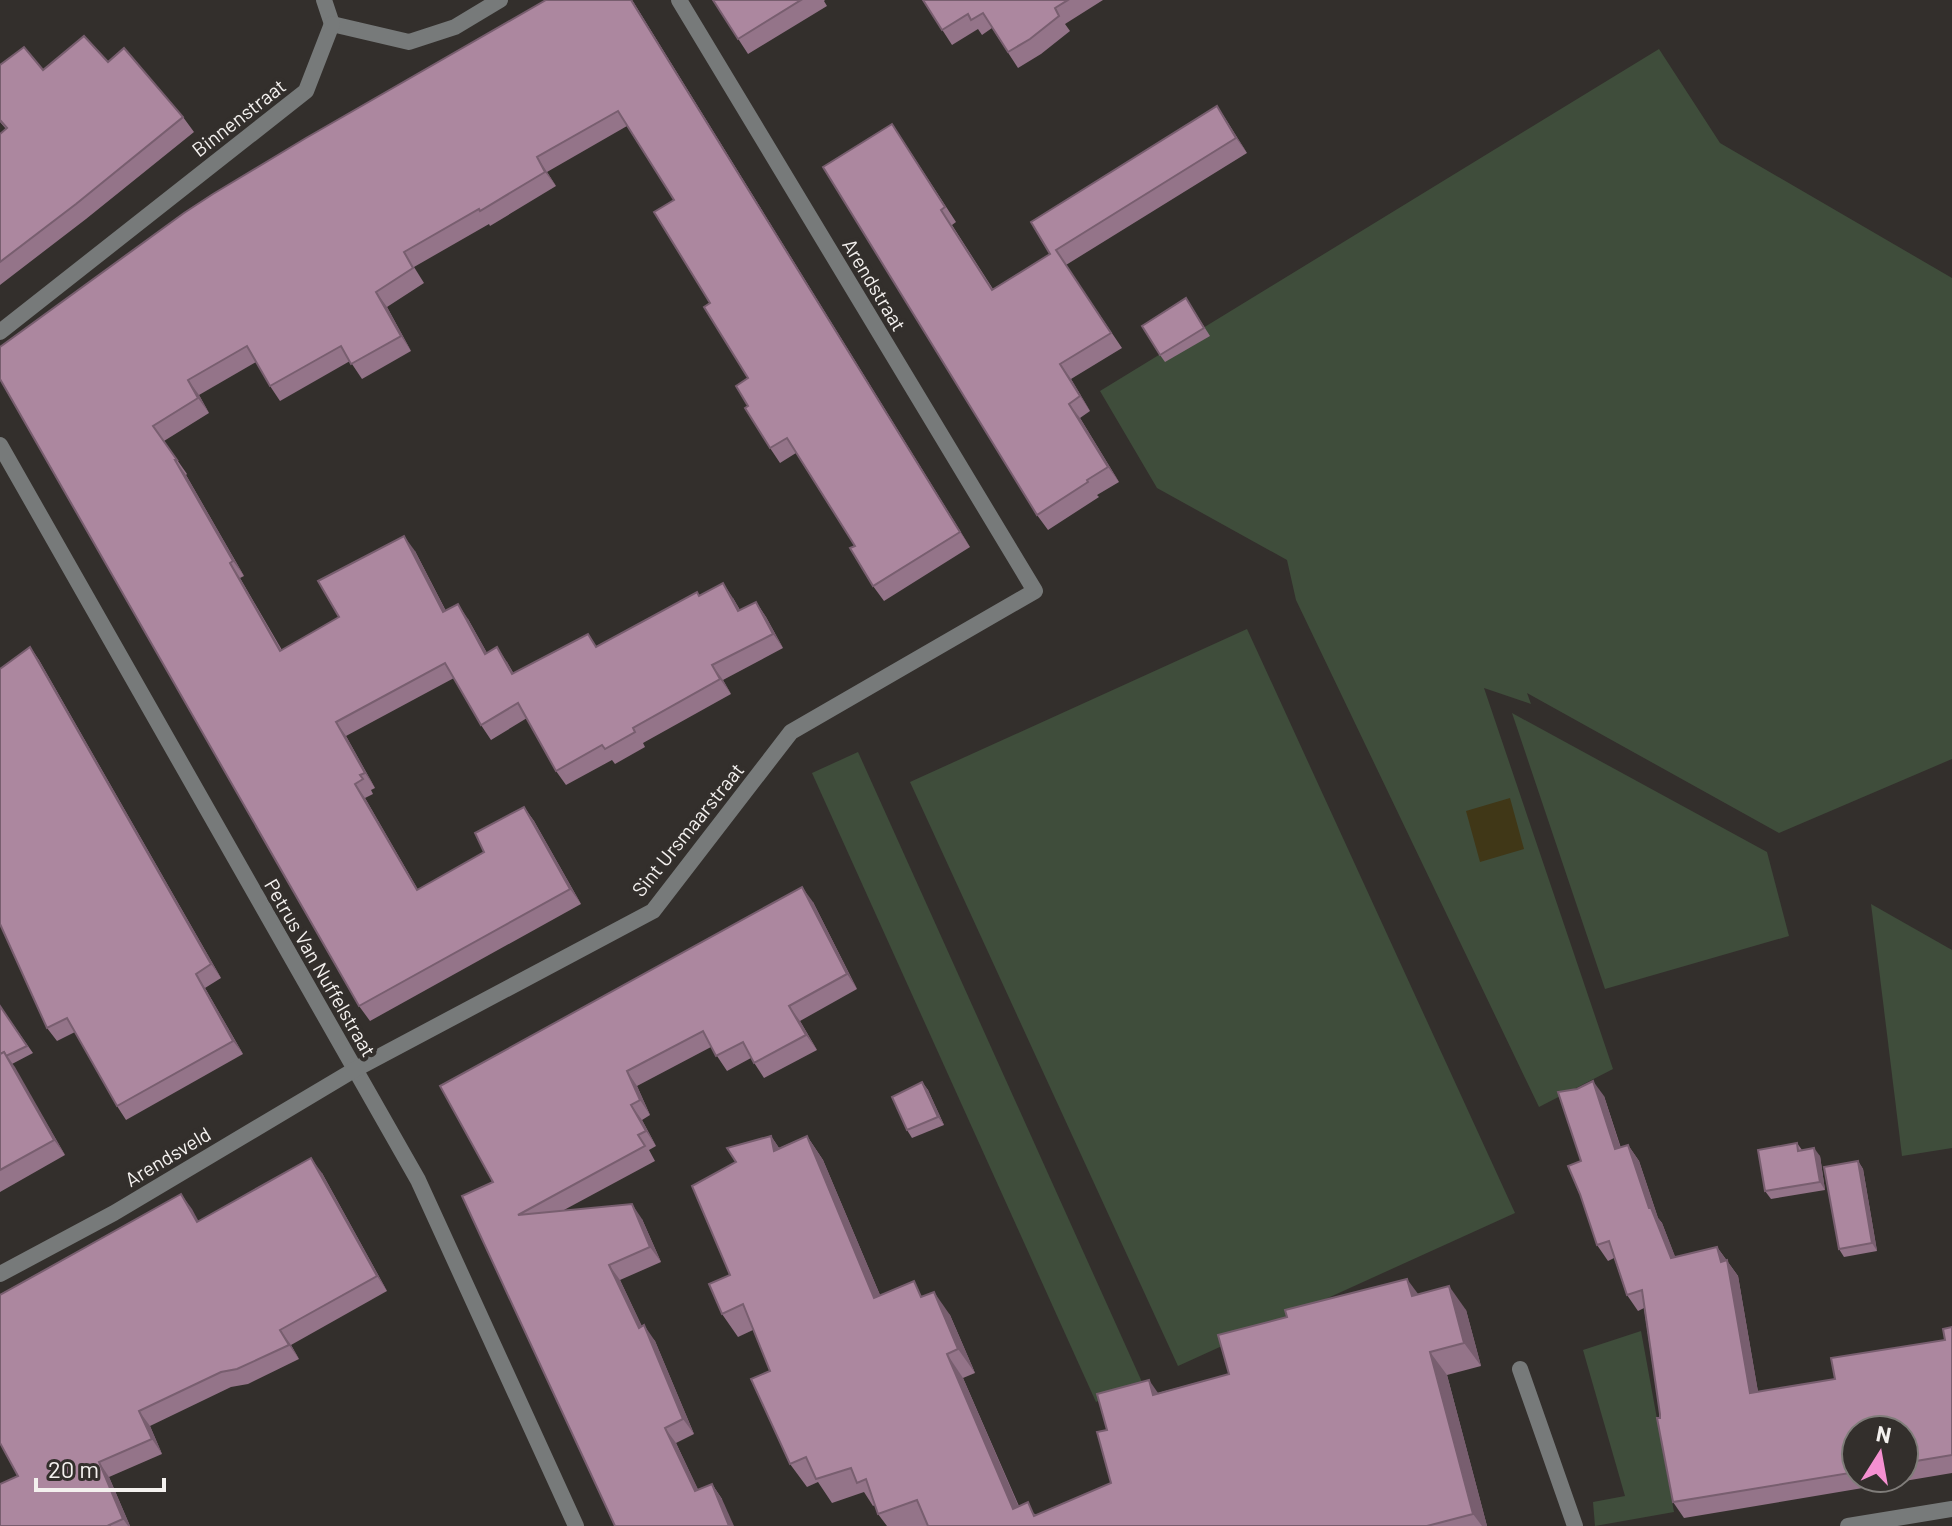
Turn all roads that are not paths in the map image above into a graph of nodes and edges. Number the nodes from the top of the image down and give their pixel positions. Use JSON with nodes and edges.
{"nodes":[{"id":1,"x":324,"y":0,"type":"edge"},
{"id":2,"x":500,"y":0,"type":"edge"},
{"id":3,"x":679,"y":0,"type":"edge"},
{"id":4,"x":332,"y":24,"type":"junction"},
{"id":5,"x":0,"y":332,"type":"edge"},
{"id":6,"x":0,"y":445,"type":"edge"},
{"id":7,"x":1035,"y":591,"type":"joint"},
{"id":8,"x":354,"y":1070,"type":"junction"},
{"id":9,"x":0,"y":1274,"type":"edge"},
{"id":10,"x":1520,"y":1369,"type":"dead end"},
{"id":11,"x":1952,"y":1509,"type":"edge"},
{"id":12,"x":576,"y":1526,"type":"edge"},
{"id":13,"x":1575,"y":1526,"type":"edge"},
{"id":14,"x":1848,"y":1526,"type":"edge"}],
"edges":[{"from":1,"to":4,"type":"street"},
{"from":2,"to":4,"type":"street"},
{"from":3,"to":7,"type":"street","name":"Arendstraat"},
{"from":4,"to":5,"type":"street","name":"Binnenstraat"},
{"from":6,"to":8,"type":"street","name":"Petrus Van Nuffelstraat"},
{"from":7,"to":8,"type":"street","name":"Sint Ursmaarstraat"},
{"from":8,"to":9,"type":"street","name":"Arendsveld"},
{"from":8,"to":12,"type":"street","name":"Petrus Van Nuffelstraat"},
{"from":10,"to":13,"type":"street"},
{"from":11,"to":14,"type":"street"}]}
